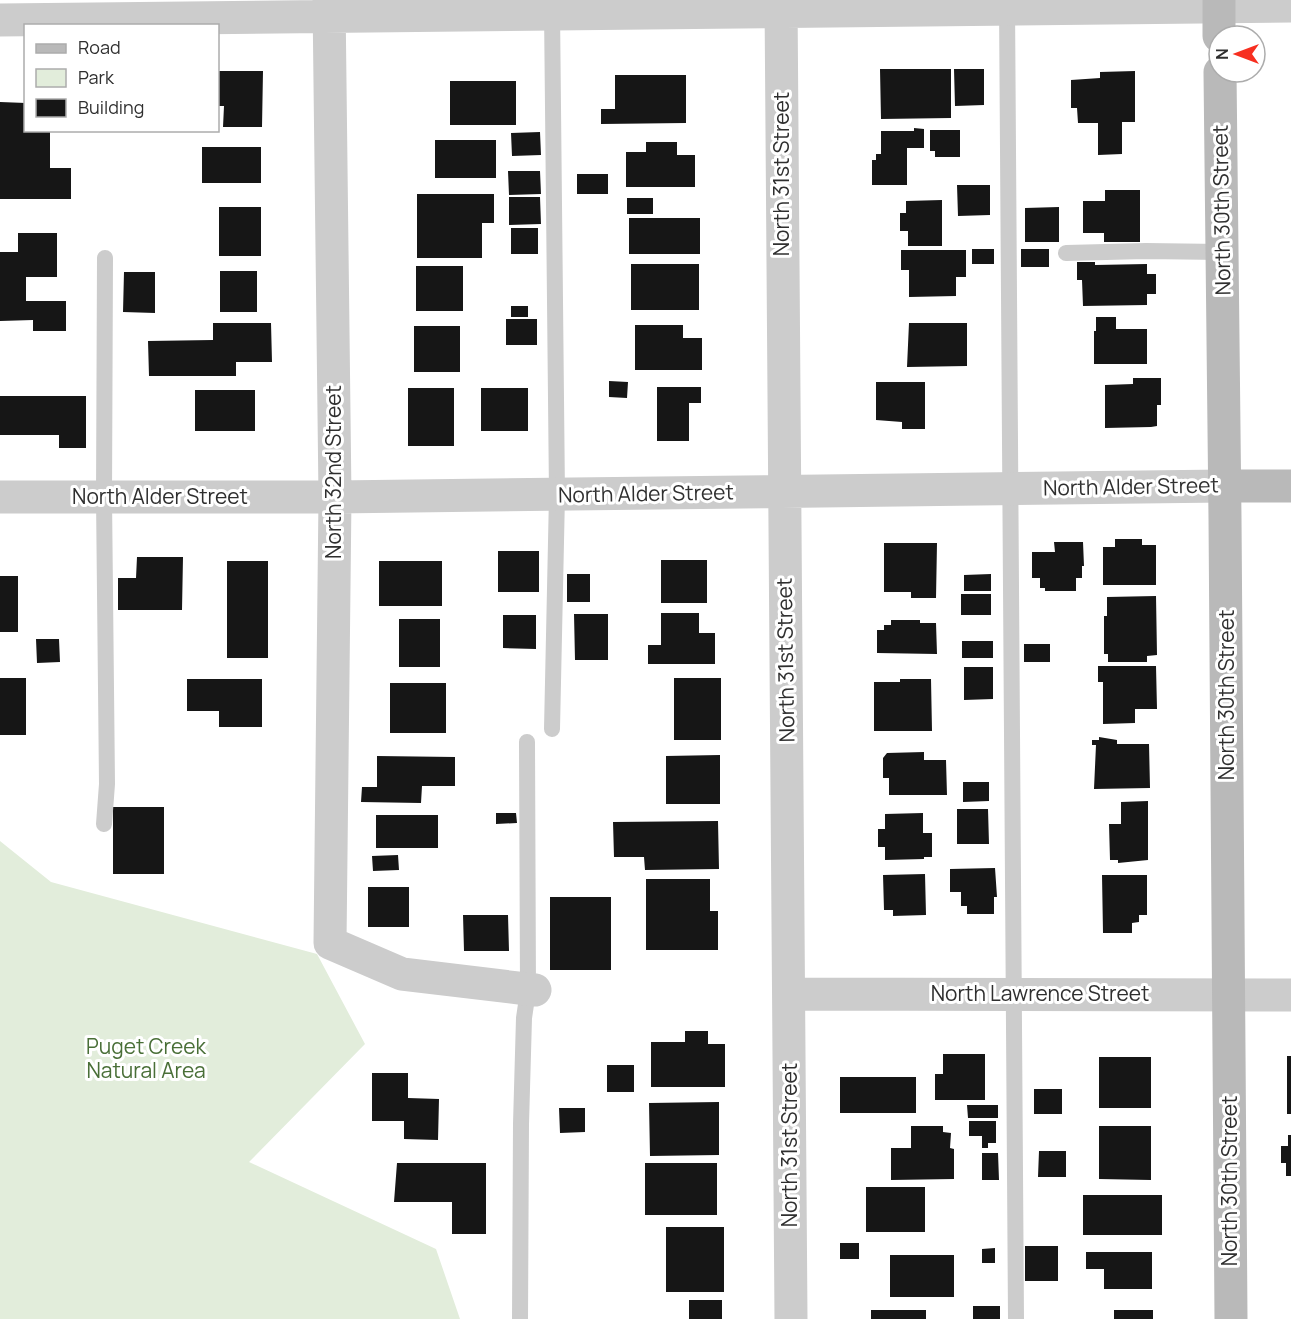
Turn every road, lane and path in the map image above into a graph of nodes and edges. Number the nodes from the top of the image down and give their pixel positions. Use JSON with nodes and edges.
{"nodes":[{"id":1,"x":1007,"y":4,"type":"edge"},
{"id":2,"x":781,"y":6,"type":"edge"},
{"id":3,"x":1291,"y":6,"type":"edge"},
{"id":4,"x":552,"y":7,"type":"edge"},
{"id":5,"x":329,"y":8,"type":"edge"},
{"id":6,"x":102,"y":9,"type":"edge"},
{"id":7,"x":1219,"y":14,"type":"edge"},
{"id":8,"x":0,"y":20,"type":"edge"},
{"id":9,"x":1220,"y":84,"type":"edge"},
{"id":10,"x":1222,"y":252,"type":"junction"},
{"id":11,"x":1066,"y":253,"type":"dead end"},
{"id":12,"x":105,"y":258,"type":"dead end"},
{"id":13,"x":1225,"y":486,"type":"junction"},
{"id":14,"x":1291,"y":486,"type":"edge"},
{"id":15,"x":1010,"y":489,"type":"junction"},
{"id":16,"x":784,"y":493,"type":"junction"},
{"id":17,"x":557,"y":495,"type":"junction"},
{"id":18,"x":0,"y":497,"type":"edge"},
{"id":19,"x":104,"y":497,"type":"junction"},
{"id":20,"x":335,"y":497,"type":"junction"},
{"id":21,"x":552,"y":729,"type":"dead end"},
{"id":22,"x":527,"y":742,"type":"dead end"},
{"id":23,"x":104,"y":824,"type":"dead end"},
{"id":24,"x":531,"y":990,"type":"junction"},
{"id":25,"x":789,"y":994,"type":"junction"},
{"id":26,"x":1013,"y":994,"type":"junction"},
{"id":27,"x":1229,"y":995,"type":"junction"},
{"id":28,"x":1291,"y":995,"type":"edge"},
{"id":29,"x":520,"y":1319,"type":"edge"},
{"id":30,"x":791,"y":1319,"type":"edge"},
{"id":31,"x":1016,"y":1319,"type":"edge"},
{"id":32,"x":1231,"y":1319,"type":"edge"}],
"edges":[{"from":1,"to":2,"type":"street"},
{"from":1,"to":7,"type":"street"},
{"from":1,"to":15,"type":"lane"},
{"from":2,"to":4,"type":"street"},
{"from":2,"to":16,"type":"street","name":"North 31st Street"},
{"from":3,"to":7,"type":"street"},
{"from":4,"to":5,"type":"street"},
{"from":4,"to":17,"type":"lane"},
{"from":5,"to":6,"type":"street"},
{"from":5,"to":20,"type":"street","name":"North 32nd Street"},
{"from":6,"to":8,"type":"street"},
{"from":9,"to":10,"type":"main road","name":"North 30th Street"},
{"from":10,"to":11,"type":"lane"},
{"from":10,"to":13,"type":"main road","name":"North 30th Street"},
{"from":12,"to":19,"type":"lane"},
{"from":13,"to":14,"type":"main road","name":"North Alder Street"},
{"from":13,"to":15,"type":"street","name":"North Alder Street"},
{"from":13,"to":27,"type":"main road","name":"North 30th Street"},
{"from":15,"to":16,"type":"street","name":"North Alder Street"},
{"from":15,"to":26,"type":"lane"},
{"from":16,"to":17,"type":"street","name":"North Alder Street"},
{"from":16,"to":25,"type":"street","name":"North 31st Street"},
{"from":17,"to":20,"type":"street","name":"North Alder Street"},
{"from":17,"to":21,"type":"lane"},
{"from":18,"to":19,"type":"street","name":"North Alder Street"},
{"from":19,"to":20,"type":"street","name":"North Alder Street"},
{"from":19,"to":23,"type":"lane"},
{"from":20,"to":24,"type":"street","name":"North 32nd Street"},
{"from":22,"to":24,"type":"lane"},
{"from":24,"to":29,"type":"lane"},
{"from":25,"to":26,"type":"street","name":"North Lawrence Street"},
{"from":25,"to":30,"type":"street","name":"North 31st Street"},
{"from":26,"to":27,"type":"street","name":"North Lawrence Street"},
{"from":26,"to":31,"type":"lane"},
{"from":27,"to":28,"type":"street","name":"North Lawrence Street"},
{"from":27,"to":32,"type":"main road","name":"North 30th Street"}]}
